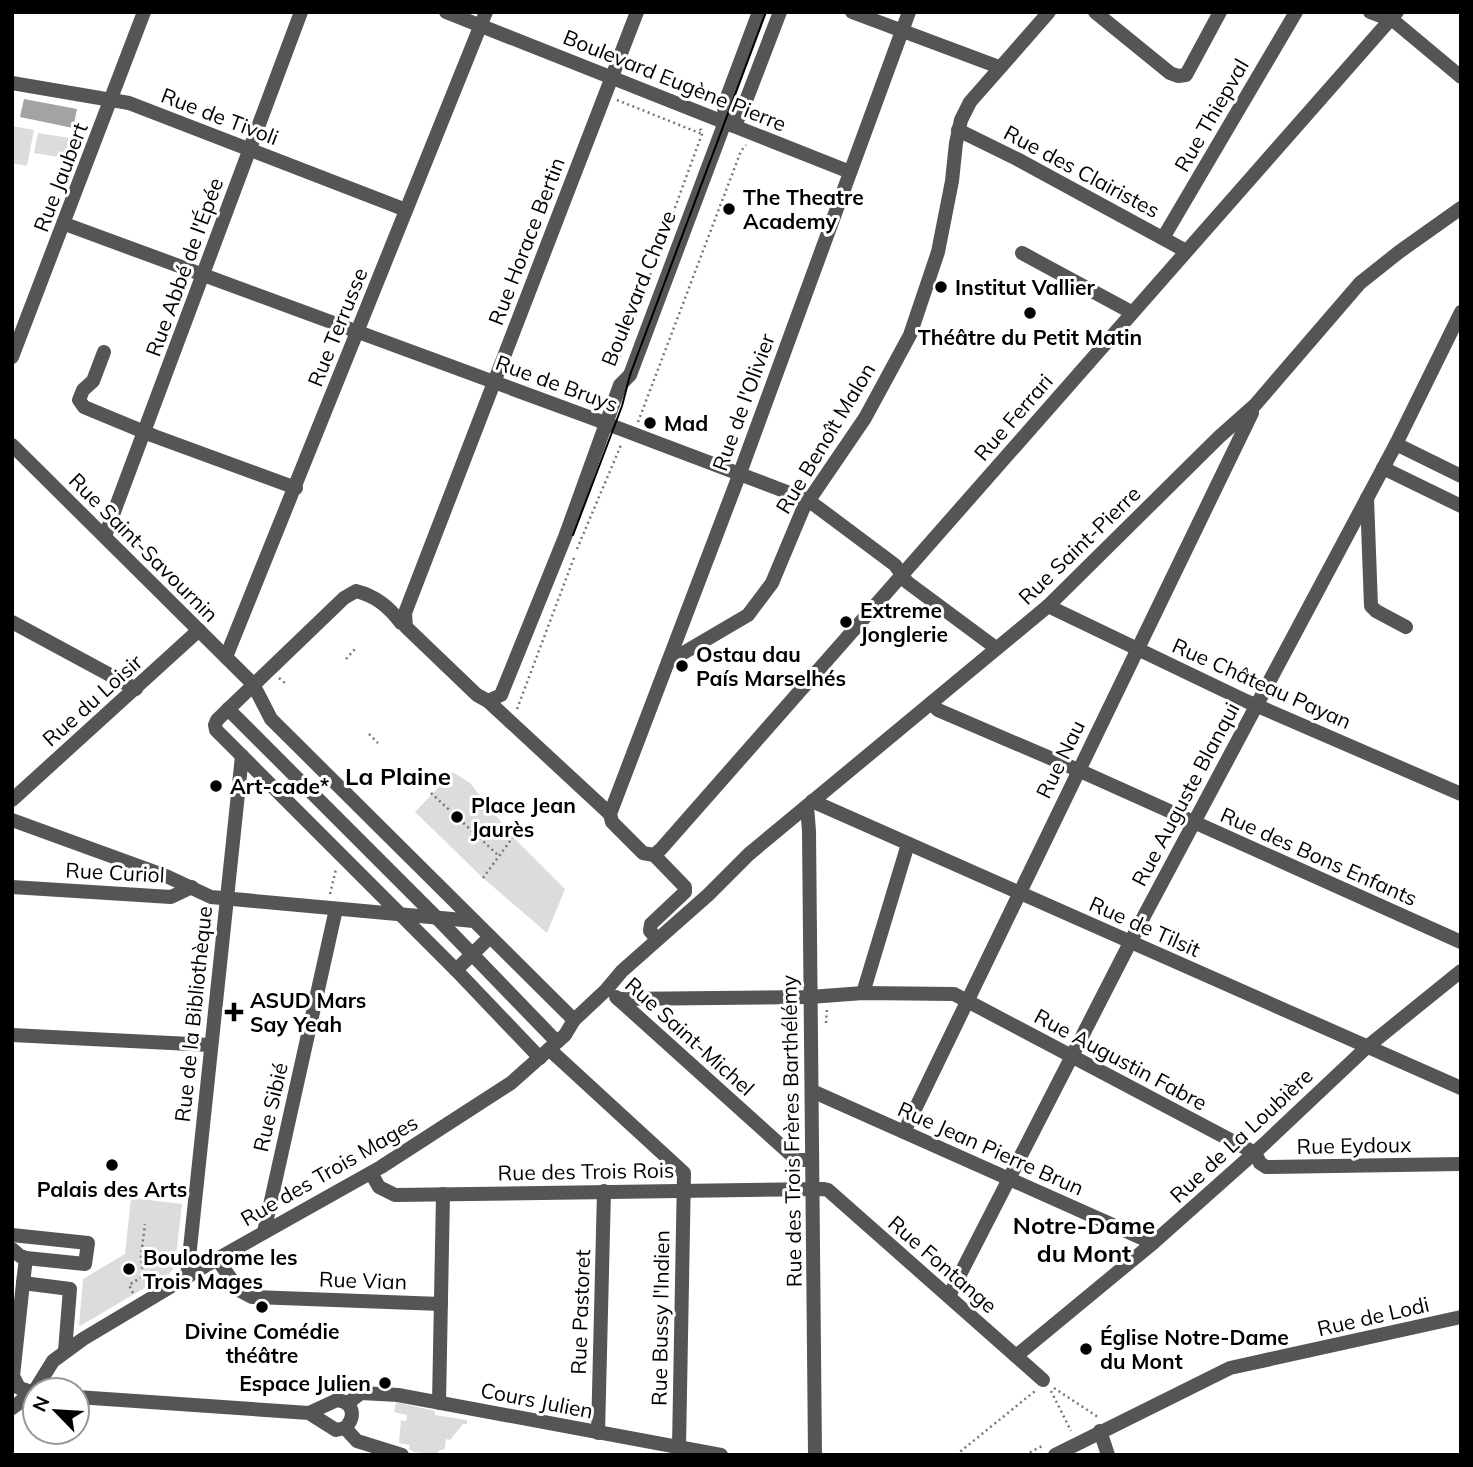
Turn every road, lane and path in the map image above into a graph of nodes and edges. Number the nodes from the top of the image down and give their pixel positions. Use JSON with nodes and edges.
{"nodes":[{"id":1,"x":144,"y":12,"type":"edge"},
{"id":2,"x":301,"y":12,"type":"edge"},
{"id":3,"x":446,"y":12,"type":"edge"},
{"id":4,"x":637,"y":12,"type":"edge"},
{"id":5,"x":759,"y":12,"type":"edge"},
{"id":6,"x":780,"y":12,"type":"edge"},
{"id":7,"x":852,"y":12,"type":"edge"},
{"id":8,"x":909,"y":12,"type":"edge"},
{"id":9,"x":1049,"y":12,"type":"edge"},
{"id":10,"x":1095,"y":12,"type":"edge"},
{"id":11,"x":1220,"y":12,"type":"edge"},
{"id":12,"x":1296,"y":12,"type":"edge"},
{"id":13,"x":1370,"y":12,"type":"edge"},
{"id":14,"x":1393,"y":16,"type":"edge"},
{"id":15,"x":484,"y":19,"type":"edge"},
{"id":16,"x":902,"y":31,"type":"junction"},
{"id":17,"x":999,"y":67,"type":"junction"},
{"id":18,"x":612,"y":76,"type":"junction"},
{"id":19,"x":1461,"y":77,"type":"edge"},
{"id":20,"x":12,"y":83,"type":"edge"},
{"id":21,"x":613,"y":98,"type":"dead end"},
{"id":22,"x":111,"y":101,"type":"junction"},
{"id":23,"x":699,"y":124,"type":"dead end"},
{"id":24,"x":729,"y":124,"type":"junction"},
{"id":25,"x":958,"y":130,"type":"junction"},
{"id":26,"x":702,"y":134,"type":"junction"},
{"id":27,"x":749,"y":143,"type":"dead end"},
{"id":28,"x":250,"y":150,"type":"junction"},
{"id":29,"x":850,"y":172,"type":"junction"},
{"id":30,"x":1461,"y":208,"type":"edge"},
{"id":31,"x":406,"y":210,"type":"junction"},
{"id":32,"x":65,"y":224,"type":"junction"},
{"id":33,"x":1163,"y":238,"type":"junction"},
{"id":34,"x":1186,"y":251,"type":"junction"},
{"id":35,"x":1022,"y":253,"type":"dead end"},
{"id":36,"x":701,"y":256,"type":"junction"},
{"id":37,"x":695,"y":267,"type":"dead end"},
{"id":38,"x":204,"y":274,"type":"junction"},
{"id":39,"x":1131,"y":312,"type":"junction"},
{"id":40,"x":1461,"y":312,"type":"edge"},
{"id":41,"x":358,"y":332,"type":"junction"},
{"id":42,"x":104,"y":352,"type":"dead end"},
{"id":43,"x":12,"y":357,"type":"edge"},
{"id":44,"x":612,"y":377,"type":"dead end"},
{"id":45,"x":495,"y":382,"type":"junction"},
{"id":46,"x":651,"y":385,"type":"dead end"},
{"id":47,"x":649,"y":393,"type":"junction"},
{"id":48,"x":1255,"y":405,"type":"junction"},
{"id":49,"x":606,"y":424,"type":"junction"},
{"id":50,"x":638,"y":427,"type":"dead end"},
{"id":51,"x":145,"y":432,"type":"junction"},
{"id":52,"x":632,"y":444,"type":"dead end"},
{"id":53,"x":1396,"y":444,"type":"junction"},
{"id":54,"x":12,"y":445,"type":"edge"},
{"id":55,"x":1383,"y":468,"type":"junction"},
{"id":56,"x":740,"y":473,"type":"junction"},
{"id":57,"x":1461,"y":476,"type":"edge"},
{"id":58,"x":296,"y":488,"type":"junction"},
{"id":59,"x":1367,"y":497,"type":"junction"},
{"id":60,"x":808,"y":500,"type":"junction"},
{"id":61,"x":1461,"y":506,"type":"edge"},
{"id":62,"x":1347,"y":534,"type":"junction"},
{"id":63,"x":105,"y":536,"type":"junction"},
{"id":64,"x":1368,"y":546,"type":"junction"},
{"id":65,"x":903,"y":575,"type":"junction"},
{"id":66,"x":1048,"y":606,"type":"junction"},
{"id":67,"x":12,"y":622,"type":"edge"},
{"id":68,"x":401,"y":623,"type":"dead end"},
{"id":69,"x":1406,"y":627,"type":"dead end"},
{"id":70,"x":199,"y":630,"type":"junction"},
{"id":71,"x":996,"y":648,"type":"junction"},
{"id":72,"x":355,"y":649,"type":"dead end"},
{"id":73,"x":1136,"y":649,"type":"junction"},
{"id":74,"x":226,"y":657,"type":"junction"},
{"id":75,"x":346,"y":659,"type":"dead end"},
{"id":76,"x":668,"y":662,"type":"junction"},
{"id":77,"x":250,"y":681,"type":"junction"},
{"id":78,"x":136,"y":689,"type":"junction"},
{"id":79,"x":495,"y":698,"type":"junction"},
{"id":80,"x":931,"y":703,"type":"junction"},
{"id":81,"x":1255,"y":705,"type":"junction"},
{"id":82,"x":228,"y":709,"type":"junction"},
{"id":83,"x":512,"y":722,"type":"junction"},
{"id":84,"x":369,"y":734,"type":"dead end"},
{"id":85,"x":379,"y":743,"type":"dead end"},
{"id":86,"x":242,"y":756,"type":"junction"},
{"id":87,"x":1079,"y":770,"type":"junction"},
{"id":88,"x":431,"y":793,"type":"dead end"},
{"id":89,"x":1461,"y":794,"type":"edge"},
{"id":90,"x":12,"y":800,"type":"edge"},
{"id":91,"x":809,"y":804,"type":"junction"},
{"id":92,"x":612,"y":809,"type":"junction"},
{"id":93,"x":12,"y":820,"type":"edge"},
{"id":94,"x":1194,"y":823,"type":"junction"},
{"id":95,"x":513,"y":836,"type":"dead end"},
{"id":96,"x":908,"y":844,"type":"junction"},
{"id":97,"x":657,"y":852,"type":"junction"},
{"id":98,"x":499,"y":856,"type":"junction"},
{"id":99,"x":337,"y":863,"type":"dead end"},
{"id":100,"x":483,"y":878,"type":"dead end"},
{"id":101,"x":12,"y":887,"type":"edge"},
{"id":102,"x":192,"y":887,"type":"junction"},
{"id":103,"x":1020,"y":892,"type":"junction"},
{"id":104,"x":226,"y":900,"type":"junction"},
{"id":105,"x":332,"y":905,"type":"junction"},
{"id":106,"x":398,"y":913,"type":"junction"},
{"id":107,"x":437,"y":918,"type":"junction"},
{"id":108,"x":474,"y":921,"type":"junction"},
{"id":109,"x":490,"y":937,"type":"junction"},
{"id":110,"x":657,"y":939,"type":"junction"},
{"id":111,"x":1461,"y":942,"type":"edge"},
{"id":112,"x":1131,"y":943,"type":"junction"},
{"id":113,"x":472,"y":954,"type":"junction"},
{"id":114,"x":456,"y":970,"type":"junction"},
{"id":115,"x":1461,"y":971,"type":"edge"},
{"id":116,"x":863,"y":993,"type":"junction"},
{"id":117,"x":612,"y":994,"type":"junction"},
{"id":118,"x":827,"y":995,"type":"junction"},
{"id":119,"x":810,"y":997,"type":"junction"},
{"id":120,"x":968,"y":1001,"type":"junction"},
{"id":121,"x":574,"y":1020,"type":"junction"},
{"id":122,"x":826,"y":1028,"type":"dead end"},
{"id":123,"x":12,"y":1035,"type":"edge"},
{"id":124,"x":210,"y":1045,"type":"junction"},
{"id":125,"x":1367,"y":1047,"type":"junction"},
{"id":126,"x":547,"y":1051,"type":"junction"},
{"id":127,"x":1071,"y":1056,"type":"junction"},
{"id":128,"x":1461,"y":1088,"type":"edge"},
{"id":129,"x":811,"y":1091,"type":"junction"},
{"id":130,"x":905,"y":1132,"type":"junction"},
{"id":131,"x":1255,"y":1153,"type":"junction"},
{"id":132,"x":812,"y":1160,"type":"junction"},
{"id":133,"x":1461,"y":1164,"type":"edge"},
{"id":134,"x":371,"y":1173,"type":"junction"},
{"id":135,"x":1009,"y":1179,"type":"junction"},
{"id":136,"x":812,"y":1188,"type":"junction"},
{"id":137,"x":684,"y":1190,"type":"junction"},
{"id":138,"x":604,"y":1191,"type":"junction"},
{"id":139,"x":443,"y":1194,"type":"junction"},
{"id":140,"x":145,"y":1224,"type":"dead end"},
{"id":141,"x":264,"y":1233,"type":"junction"},
{"id":142,"x":12,"y":1235,"type":"edge"},
{"id":143,"x":1153,"y":1243,"type":"junction"},
{"id":144,"x":12,"y":1249,"type":"edge"},
{"id":145,"x":26,"y":1258,"type":"junction"},
{"id":146,"x":217,"y":1259,"type":"junction"},
{"id":147,"x":187,"y":1277,"type":"junction"},
{"id":148,"x":23,"y":1283,"type":"junction"},
{"id":149,"x":948,"y":1296,"type":"junction"},
{"id":150,"x":136,"y":1297,"type":"dead end"},
{"id":151,"x":441,"y":1304,"type":"junction"},
{"id":152,"x":1461,"y":1317,"type":"edge"},
{"id":153,"x":65,"y":1351,"type":"junction"},
{"id":154,"x":1016,"y":1356,"type":"junction"},
{"id":155,"x":44,"y":1376,"type":"edge"},
{"id":156,"x":1045,"y":1381,"type":"junction"},
{"id":157,"x":21,"y":1388,"type":"edge"},
{"id":158,"x":91,"y":1398,"type":"edge"},
{"id":159,"x":348,"y":1403,"type":"junction"},
{"id":160,"x":439,"y":1403,"type":"junction"},
{"id":161,"x":309,"y":1413,"type":"junction"},
{"id":162,"x":1099,"y":1424,"type":"junction"},
{"id":163,"x":345,"y":1428,"type":"junction"},
{"id":164,"x":1071,"y":1431,"type":"dead end"},
{"id":165,"x":597,"y":1433,"type":"junction"},
{"id":166,"x":679,"y":1447,"type":"junction"},
{"id":167,"x":354,"y":1448,"type":"edge"},
{"id":168,"x":402,"y":1455,"type":"edge"},
{"id":169,"x":721,"y":1455,"type":"edge"},
{"id":170,"x":815,"y":1455,"type":"edge"},
{"id":171,"x":957,"y":1455,"type":"edge"},
{"id":172,"x":1055,"y":1455,"type":"edge"},
{"id":173,"x":1108,"y":1455,"type":"edge"}],
"edges":[{"from":1,"to":22,"type":"street","name":"Rue Jaubert"},
{"from":2,"to":28,"type":"street","name":"Rue Abbé de l'Épée"},
{"from":3,"to":15,"type":"street","name":"Boulevard Eugène Pierre"},
{"from":4,"to":18,"type":"street","name":"Rue Horace Bertin"},
{"from":5,"to":24,"type":"street","name":"Boulevard Chave"},
{"from":6,"to":24,"type":"street","name":"Boulevard Chave"},
{"from":7,"to":16,"type":"street"},
{"from":8,"to":16,"type":"street","name":"Rue de l'Olivier"},
{"from":9,"to":17,"type":"street","name":"Rue Benoît Malon"},
{"from":10,"to":11,"type":"street"},
{"from":12,"to":33,"type":"street","name":"Rue Thiepval"},
{"from":13,"to":14,"type":"street"},
{"from":14,"to":19,"type":"street"},
{"from":14,"to":34,"type":"street","name":"Rue Ferrari"},
{"from":15,"to":18,"type":"street","name":"Boulevard Eugène Pierre"},
{"from":15,"to":31,"type":"street","name":"Rue Terrusse"},
{"from":16,"to":17,"type":"street"},
{"from":16,"to":29,"type":"street","name":"Rue de l'Olivier"},
{"from":17,"to":25,"type":"street","name":"Rue Benoît Malon"},
{"from":18,"to":24,"type":"street","name":"Boulevard Eugène Pierre"},
{"from":18,"to":45,"type":"street","name":"Rue Horace Bertin"},
{"from":20,"to":22,"type":"street","name":"Rue de Tivoli"},
{"from":21,"to":26,"type":"path"},
{"from":22,"to":28,"type":"street","name":"Rue de Tivoli"},
{"from":22,"to":32,"type":"street","name":"Rue Jaubert"},
{"from":23,"to":26,"type":"path"},
{"from":24,"to":29,"type":"street","name":"Boulevard Eugène Pierre"},
{"from":24,"to":49,"type":"street","name":"Boulevard Chave"},
{"from":25,"to":33,"type":"street","name":"Rue des Clairistes"},
{"from":25,"to":60,"type":"street","name":"Rue Benoît Malon"},
{"from":26,"to":44,"type":"path"},
{"from":27,"to":36,"type":"path"},
{"from":28,"to":31,"type":"street","name":"Rue de Tivoli"},
{"from":28,"to":38,"type":"street","name":"Rue Abbé de l'Épée"},
{"from":29,"to":56,"type":"street","name":"Rue de l'Olivier"},
{"from":30,"to":48,"type":"street","name":"Rue Saint-Pierre"},
{"from":31,"to":41,"type":"street","name":"Rue Terrusse"},
{"from":32,"to":38,"type":"street","name":"Rue de Bruys"},
{"from":32,"to":43,"type":"street","name":"Rue Jaubert"},
{"from":33,"to":34,"type":"street","name":"Rue des Clairistes"},
{"from":34,"to":39,"type":"street","name":"Rue Ferrari"},
{"from":35,"to":39,"type":"street"},
{"from":36,"to":37,"type":"path"},
{"from":36,"to":47,"type":"path"},
{"from":38,"to":41,"type":"street","name":"Rue de Bruys"},
{"from":38,"to":51,"type":"street","name":"Rue Abbé de l'Épée"},
{"from":39,"to":65,"type":"street","name":"Rue Ferrari"},
{"from":40,"to":53,"type":"street","name":"Rue Auguste Blanqui"},
{"from":41,"to":45,"type":"street","name":"Rue de Bruys"},
{"from":41,"to":58,"type":"street","name":"Rue Terrusse"},
{"from":42,"to":51,"type":"street"},
{"from":45,"to":49,"type":"street","name":"Rue de Bruys"},
{"from":45,"to":79,"type":"street","name":"Rue Horace Bertin"},
{"from":46,"to":47,"type":"path"},
{"from":47,"to":50,"type":"path"},
{"from":48,"to":66,"type":"street","name":"Rue Saint-Pierre"},
{"from":48,"to":73,"type":"street","name":"Rue Nau"},
{"from":49,"to":56,"type":"street","name":"Rue de Bruys"},
{"from":49,"to":79,"type":"street","name":"Boulevard Chave"},
{"from":51,"to":58,"type":"street"},
{"from":51,"to":63,"type":"street","name":"Rue Abbé de l'Épée"},
{"from":52,"to":83,"type":"path"},
{"from":53,"to":55,"type":"street","name":"Rue Auguste Blanqui"},
{"from":53,"to":57,"type":"street"},
{"from":54,"to":63,"type":"street","name":"Rue Saint-Savournin"},
{"from":55,"to":59,"type":"street","name":"Rue Auguste Blanqui"},
{"from":55,"to":61,"type":"street"},
{"from":56,"to":60,"type":"street","name":"Rue de Bruys"},
{"from":56,"to":76,"type":"street","name":"Rue de l'Olivier"},
{"from":58,"to":74,"type":"street","name":"Rue Terrusse"},
{"from":59,"to":62,"type":"street","name":"Rue Auguste Blanqui"},
{"from":59,"to":64,"type":"street"},
{"from":60,"to":65,"type":"street","name":"Rue de Bruys"},
{"from":60,"to":76,"type":"street","name":"Rue Benoît Malon"},
{"from":62,"to":64,"type":"street"},
{"from":62,"to":81,"type":"street","name":"Rue Auguste Blanqui"},
{"from":63,"to":70,"type":"street","name":"Rue Saint-Savournin"},
{"from":64,"to":69,"type":"street"},
{"from":65,"to":71,"type":"street","name":"Rue de Bruys"},
{"from":65,"to":97,"type":"street","name":"Rue Ferrari"},
{"from":66,"to":71,"type":"street","name":"Rue Saint-Pierre"},
{"from":66,"to":73,"type":"street","name":"Rue Château Payan"},
{"from":67,"to":78,"type":"street"},
{"from":68,"to":77,"type":"street"},
{"from":70,"to":74,"type":"street","name":"Rue Saint-Savournin"},
{"from":70,"to":78,"type":"street","name":"Rue du Loisir"},
{"from":71,"to":80,"type":"street","name":"Rue Saint-Pierre"},
{"from":72,"to":75,"type":"path"},
{"from":73,"to":81,"type":"street","name":"Rue Château Payan"},
{"from":73,"to":87,"type":"street","name":"Rue Nau"},
{"from":74,"to":77,"type":"street","name":"Rue Saint-Savournin"},
{"from":76,"to":92,"type":"street","name":"Rue de l'Olivier"},
{"from":77,"to":82,"type":"street"},
{"from":77,"to":108,"type":"street"},
{"from":78,"to":90,"type":"street","name":"Rue du Loisir"},
{"from":79,"to":83,"type":"street"},
{"from":80,"to":87,"type":"street","name":"Rue des Bons Enfants"},
{"from":80,"to":91,"type":"street","name":"Rue Saint-Pierre"},
{"from":81,"to":89,"type":"street","name":"Rue Château Payan"},
{"from":81,"to":94,"type":"street","name":"Rue Auguste Blanqui"},
{"from":82,"to":86,"type":"street"},
{"from":82,"to":107,"type":"street"},
{"from":83,"to":92,"type":"street"},
{"from":84,"to":85,"type":"path"},
{"from":86,"to":104,"type":"street","name":"Rue de la Bibliothèque"},
{"from":86,"to":106,"type":"street"},
{"from":87,"to":94,"type":"street","name":"Rue des Bons Enfants"},
{"from":87,"to":103,"type":"street","name":"Rue Nau"},
{"from":88,"to":98,"type":"path"},
{"from":91,"to":96,"type":"street","name":"Rue de Tilsit"},
{"from":91,"to":110,"type":"street","name":"Rue Saint-Pierre"},
{"from":91,"to":119,"type":"street","name":"Rue des Trois Frères Barthélémy"},
{"from":92,"to":97,"type":"street"},
{"from":93,"to":102,"type":"street"},
{"from":94,"to":111,"type":"street","name":"Rue des Bons Enfants"},
{"from":94,"to":112,"type":"street","name":"Rue Auguste Blanqui"},
{"from":95,"to":98,"type":"path"},
{"from":96,"to":103,"type":"street","name":"Rue de Tilsit"},
{"from":96,"to":116,"type":"street"},
{"from":97,"to":110,"type":"street"},
{"from":98,"to":100,"type":"path"},
{"from":99,"to":105,"type":"path"},
{"from":101,"to":102,"type":"street","name":"Rue Curiol"},
{"from":102,"to":104,"type":"street","name":"Rue Curiol"},
{"from":103,"to":112,"type":"street","name":"Rue de Tilsit"},
{"from":103,"to":120,"type":"street","name":"Rue Nau"},
{"from":104,"to":105,"type":"street","name":"Rue Curiol"},
{"from":104,"to":124,"type":"street","name":"Rue de la Bibliothèque"},
{"from":105,"to":106,"type":"street","name":"Rue Curiol"},
{"from":105,"to":141,"type":"street","name":"Rue Sibié"},
{"from":106,"to":107,"type":"street"},
{"from":106,"to":114,"type":"street"},
{"from":107,"to":108,"type":"street"},
{"from":107,"to":113,"type":"street"},
{"from":108,"to":109,"type":"street"},
{"from":109,"to":113,"type":"street"},
{"from":109,"to":121,"type":"street"},
{"from":110,"to":117,"type":"street"},
{"from":112,"to":125,"type":"street","name":"Rue de Tilsit"},
{"from":112,"to":127,"type":"street","name":"Rue Auguste Blanqui"},
{"from":113,"to":114,"type":"street"},
{"from":113,"to":126,"type":"street"},
{"from":114,"to":126,"type":"street"},
{"from":115,"to":125,"type":"street","name":"Rue de La Loubière"},
{"from":116,"to":118,"type":"street","name":"Rue Augustin Fabre"},
{"from":116,"to":120,"type":"street","name":"Rue Augustin Fabre"},
{"from":117,"to":119,"type":"street","name":"Rue Augustin Fabre"},
{"from":117,"to":121,"type":"street"},
{"from":117,"to":132,"type":"street","name":"Rue Saint-Michel"},
{"from":118,"to":119,"type":"street","name":"Rue Augustin Fabre"},
{"from":118,"to":122,"type":"path"},
{"from":119,"to":129,"type":"street","name":"Rue des Trois Frères Barthélémy"},
{"from":120,"to":127,"type":"street","name":"Rue Augustin Fabre"},
{"from":120,"to":130,"type":"street","name":"Rue Nau"},
{"from":121,"to":126,"type":"street"},
{"from":123,"to":124,"type":"street"},
{"from":124,"to":147,"type":"street","name":"Rue de la Bibliothèque"},
{"from":125,"to":128,"type":"street","name":"Rue de Tilsit"},
{"from":125,"to":131,"type":"street","name":"Rue de La Loubière"},
{"from":126,"to":134,"type":"street","name":"Rue des Trois Mages"},
{"from":126,"to":137,"type":"street"},
{"from":127,"to":131,"type":"street","name":"Rue Augustin Fabre"},
{"from":127,"to":135,"type":"street","name":"Rue Auguste Blanqui"},
{"from":129,"to":130,"type":"street","name":"Rue Jean Pierre Brun"},
{"from":129,"to":132,"type":"street","name":"Rue des Trois Frères Barthélémy"},
{"from":130,"to":135,"type":"street","name":"Rue Jean Pierre Brun"},
{"from":131,"to":133,"type":"street","name":"Rue Eydoux"},
{"from":131,"to":143,"type":"street","name":"Rue de La Loubière"},
{"from":132,"to":136,"type":"street","name":"Rue des Trois Frères Barthélémy"},
{"from":134,"to":139,"type":"street","name":"Rue des Trois Rois"},
{"from":134,"to":141,"type":"street","name":"Rue des Trois Mages"},
{"from":135,"to":143,"type":"street","name":"Rue Jean Pierre Brun"},
{"from":135,"to":149,"type":"street","name":"Rue Auguste Blanqui"},
{"from":136,"to":137,"type":"street","name":"Rue des Trois Rois"},
{"from":136,"to":149,"type":"street","name":"Rue Fontange"},
{"from":136,"to":170,"type":"street","name":"Rue des Trois Frères Barthélémy"},
{"from":137,"to":138,"type":"street","name":"Rue des Trois Rois"},
{"from":137,"to":166,"type":"street","name":"Rue Bussy l'Indien"},
{"from":138,"to":139,"type":"street","name":"Rue des Trois Rois"},
{"from":138,"to":165,"type":"street","name":"Rue Pastoret"},
{"from":139,"to":151,"type":"street"},
{"from":140,"to":150,"type":"path"},
{"from":141,"to":146,"type":"street","name":"Rue des Trois Mages"},
{"from":142,"to":145,"type":"street"},
{"from":143,"to":154,"type":"street","name":"Rue de La Loubière"},
{"from":144,"to":145,"type":"street"},
{"from":145,"to":148,"type":"street"},
{"from":146,"to":147,"type":"street","name":"Rue des Trois Mages"},
{"from":146,"to":151,"type":"street","name":"Rue Vian"},
{"from":147,"to":153,"type":"street","name":"Rue des Trois Mages"},
{"from":148,"to":153,"type":"street"},
{"from":148,"to":157,"type":"street"},
{"from":149,"to":154,"type":"street","name":"Rue Fontange"},
{"from":151,"to":160,"type":"street"},
{"from":152,"to":162,"type":"street","name":"Rue de Lodi"},
{"from":153,"to":155,"type":"street","name":"Rue des Trois Mages"},
{"from":154,"to":156,"type":"street","name":"Rue Fontange"},
{"from":156,"to":162,"type":"path"},
{"from":156,"to":164,"type":"path"},
{"from":156,"to":171,"type":"path"},
{"from":158,"to":161,"type":"street","name":"Cours Julien"},
{"from":159,"to":160,"type":"street","name":"Cours Julien"},
{"from":159,"to":161,"type":"street","name":"Cours Julien"},
{"from":159,"to":163,"type":"street"},
{"from":160,"to":165,"type":"street","name":"Cours Julien"},
{"from":161,"to":163,"type":"street","name":"Cours Julien"},
{"from":162,"to":172,"type":"street","name":"Rue de Lodi"},
{"from":162,"to":173,"type":"street"},
{"from":163,"to":167,"type":"street","name":"Cours Julien"},
{"from":165,"to":166,"type":"street","name":"Cours Julien"},
{"from":166,"to":169,"type":"street","name":"Cours Julien"},
{"from":167,"to":168,"type":"street","name":"Cours Julien"}]}
